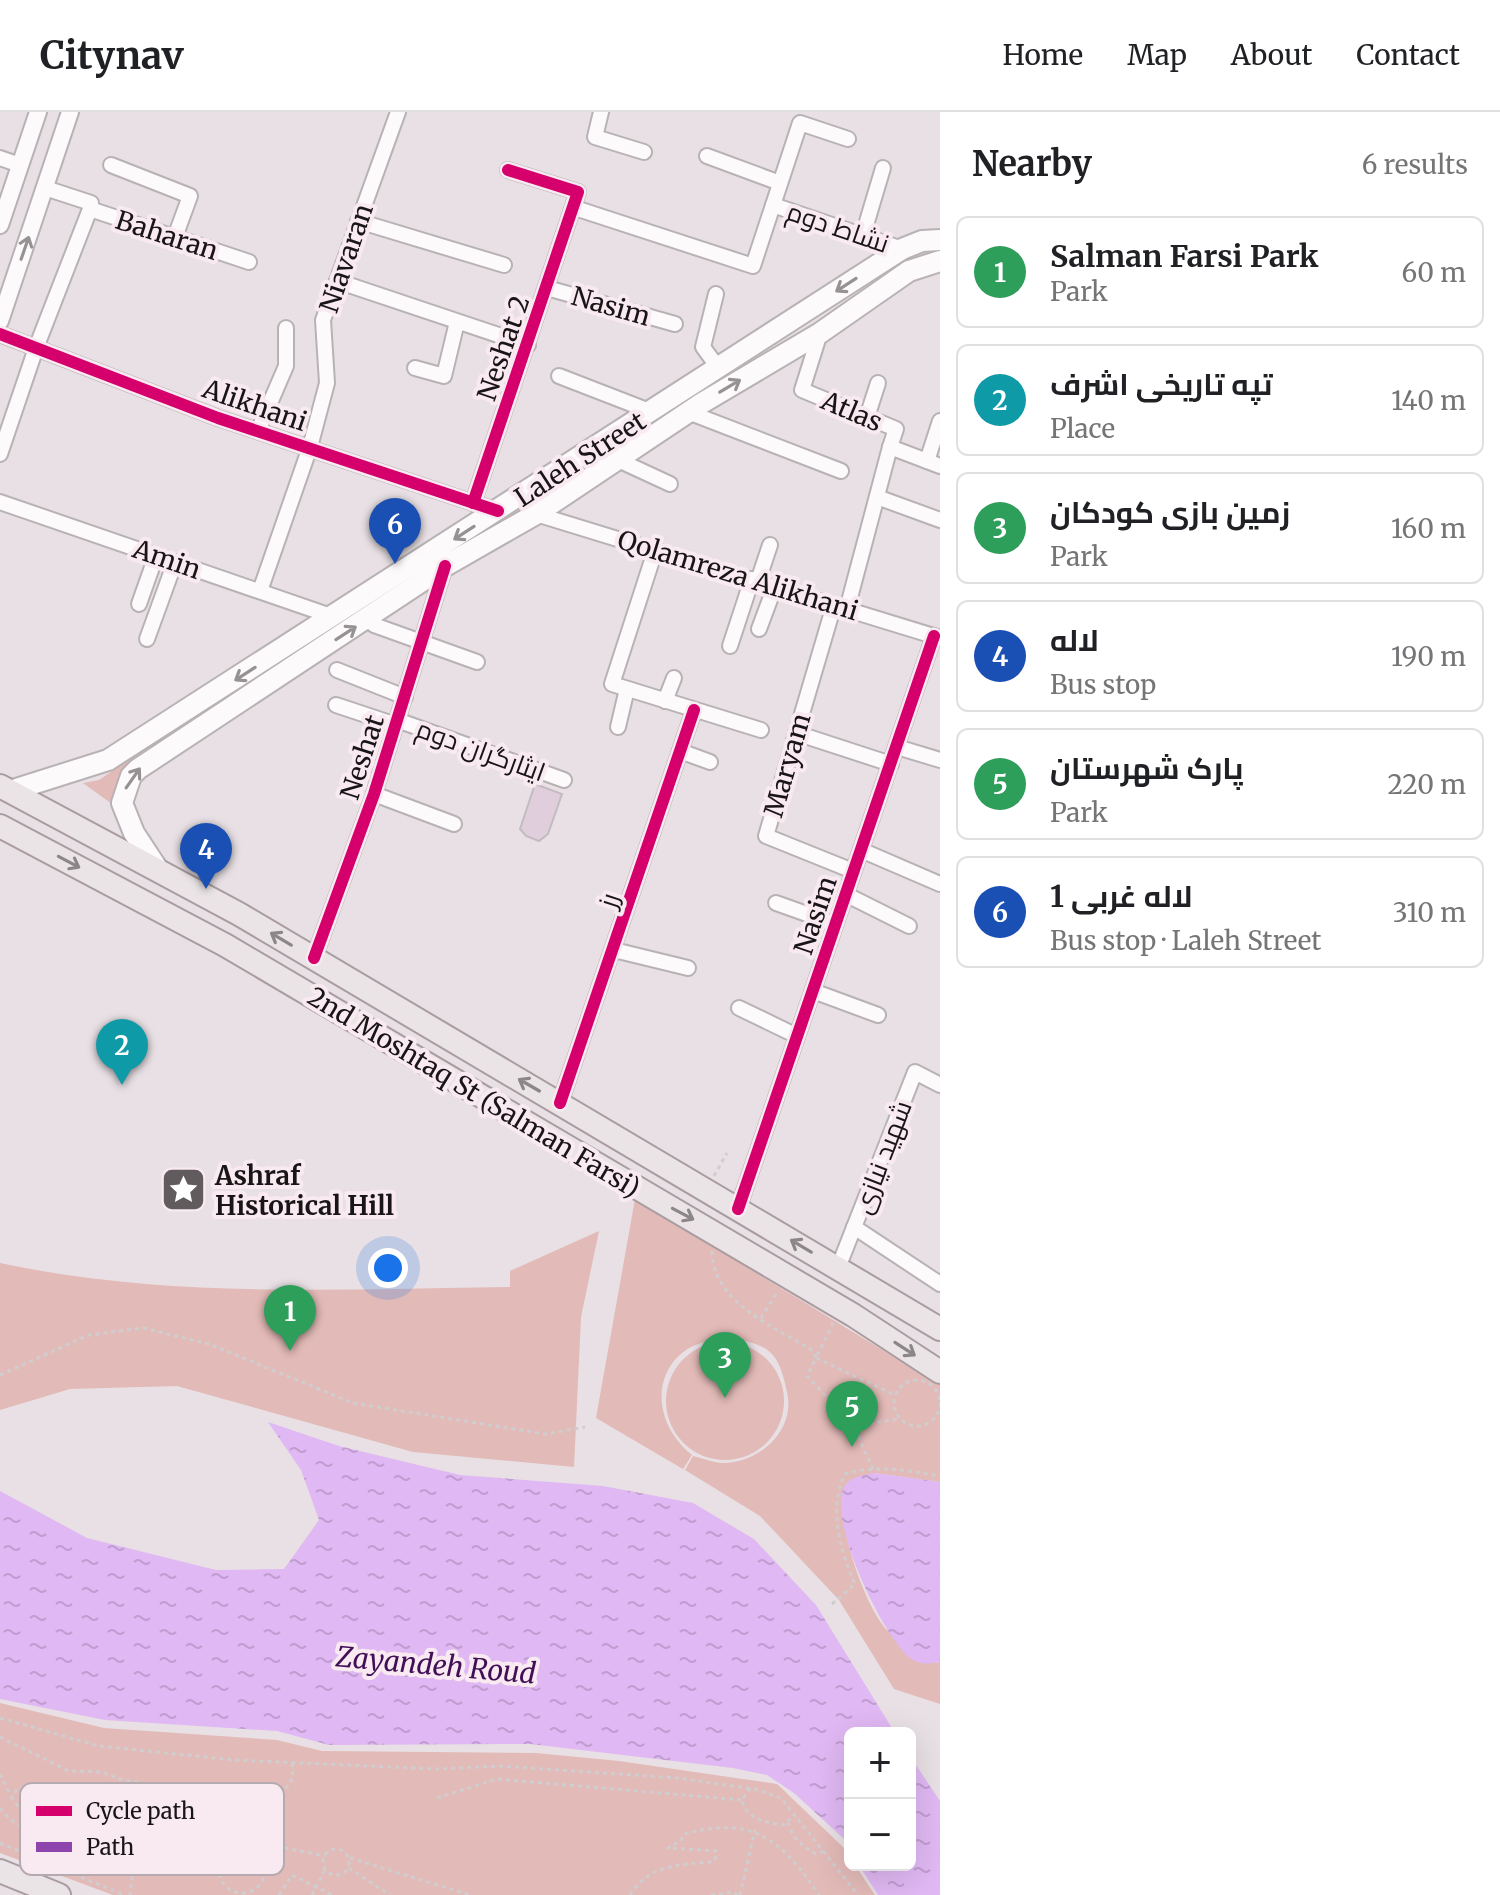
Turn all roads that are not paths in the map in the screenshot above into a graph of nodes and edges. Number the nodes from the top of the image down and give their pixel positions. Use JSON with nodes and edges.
{"nodes":[{"id":1,"x":37,"y":112,"type":"edge"},
{"id":2,"x":70,"y":112,"type":"edge"},
{"id":3,"x":398,"y":112,"type":"edge"},
{"id":4,"x":601,"y":112,"type":"edge"},
{"id":5,"x":848,"y":139,"type":"dead end"},
{"id":6,"x":644,"y":152,"type":"dead end"},
{"id":7,"x":707,"y":156,"type":"dead end"},
{"id":8,"x":0,"y":158,"type":"edge"},
{"id":9,"x":20,"y":165,"type":"junction"},
{"id":10,"x":111,"y":165,"type":"dead end"},
{"id":11,"x":883,"y":168,"type":"dead end"},
{"id":12,"x":508,"y":170,"type":"dead end"},
{"id":13,"x":780,"y":183,"type":"junction"},
{"id":14,"x":45,"y":188,"type":"junction"},
{"id":15,"x":773,"y":205,"type":"junction"},
{"id":16,"x":575,"y":208,"type":"junction"},
{"id":17,"x":90,"y":209,"type":"junction"},
{"id":18,"x":358,"y":221,"type":"junction"},
{"id":19,"x":0,"y":225,"type":"edge"},
{"id":20,"x":863,"y":235,"type":"junction"},
{"id":21,"x":175,"y":237,"type":"junction"},
{"id":22,"x":940,"y":240,"type":"edge"},
{"id":23,"x":902,"y":249,"type":"junction"},
{"id":24,"x":940,"y":261,"type":"edge"},
{"id":25,"x":249,"y":262,"type":"dead end"},
{"id":26,"x":504,"y":265,"type":"dead end"},
{"id":27,"x":337,"y":281,"type":"junction"},
{"id":28,"x":547,"y":288,"type":"junction"},
{"id":29,"x":716,"y":294,"type":"dead end"},
{"id":30,"x":0,"y":321,"type":"edge"},
{"id":31,"x":457,"y":322,"type":"junction"},
{"id":32,"x":675,"y":324,"type":"dead end"},
{"id":33,"x":286,"y":328,"type":"dead end"},
{"id":34,"x":820,"y":333,"type":"junction"},
{"id":35,"x":0,"y":334,"type":"edge"},
{"id":36,"x":528,"y":345,"type":"junction"},
{"id":37,"x":36,"y":348,"type":"junction"},
{"id":38,"x":415,"y":368,"type":"dead end"},
{"id":39,"x":719,"y":369,"type":"junction"},
{"id":40,"x":559,"y":376,"type":"dead end"},
{"id":41,"x":878,"y":383,"type":"dead end"},
{"id":42,"x":652,"y":412,"type":"junction"},
{"id":43,"x":688,"y":412,"type":"junction"},
{"id":44,"x":867,"y":417,"type":"junction"},
{"id":45,"x":940,"y":421,"type":"edge"},
{"id":46,"x":258,"y":431,"type":"junction"},
{"id":47,"x":310,"y":447,"type":"junction"},
{"id":48,"x":890,"y":447,"type":"junction"},
{"id":49,"x":0,"y":454,"type":"edge"},
{"id":50,"x":616,"y":459,"type":"junction"},
{"id":51,"x":934,"y":463,"type":"edge"},
{"id":52,"x":588,"y":465,"type":"junction"},
{"id":53,"x":841,"y":471,"type":"dead end"},
{"id":54,"x":670,"y":484,"type":"dead end"},
{"id":55,"x":877,"y":497,"type":"junction"},
{"id":56,"x":0,"y":502,"type":"edge"},
{"id":57,"x":473,"y":503,"type":"junction"},
{"id":58,"x":498,"y":511,"type":"junction"},
{"id":59,"x":536,"y":514,"type":"junction"},
{"id":60,"x":940,"y":520,"type":"edge"},
{"id":61,"x":770,"y":545,"type":"dead end"},
{"id":62,"x":656,"y":548,"type":"junction"},
{"id":63,"x":156,"y":556,"type":"junction"},
{"id":64,"x":175,"y":562,"type":"junction"},
{"id":65,"x":445,"y":566,"type":"junction"},
{"id":66,"x":755,"y":580,"type":"junction"},
{"id":67,"x":775,"y":586,"type":"junction"},
{"id":68,"x":260,"y":591,"type":"junction"},
{"id":69,"x":139,"y":604,"type":"dead end"},
{"id":70,"x":840,"y":607,"type":"junction"},
{"id":71,"x":334,"y":617,"type":"junction"},
{"id":72,"x":374,"y":625,"type":"dead end"},
{"id":73,"x":759,"y":629,"type":"dead end"},
{"id":74,"x":937,"y":637,"type":"edge"},
{"id":75,"x":147,"y":639,"type":"dead end"},
{"id":76,"x":422,"y":642,"type":"junction"},
{"id":77,"x":730,"y":646,"type":"dead end"},
{"id":78,"x":477,"y":662,"type":"dead end"},
{"id":79,"x":337,"y":670,"type":"dead end"},
{"id":80,"x":674,"y":678,"type":"dead end"},
{"id":81,"x":627,"y":689,"type":"junction"},
{"id":82,"x":405,"y":697,"type":"junction"},
{"id":83,"x":665,"y":701,"type":"junction"},
{"id":84,"x":336,"y":705,"type":"dead end"},
{"id":85,"x":694,"y":710,"type":"junction"},
{"id":86,"x":193,"y":719,"type":"junction"},
{"id":87,"x":397,"y":723,"type":"junction"},
{"id":88,"x":618,"y":727,"type":"dead end"},
{"id":89,"x":761,"y":730,"type":"dead end"},
{"id":90,"x":796,"y":733,"type":"junction"},
{"id":91,"x":897,"y":747,"type":"junction"},
{"id":92,"x":680,"y":751,"type":"junction"},
{"id":93,"x":940,"y":760,"type":"edge"},
{"id":94,"x":710,"y":762,"type":"dead end"},
{"id":95,"x":891,"y":764,"type":"junction"},
{"id":96,"x":564,"y":780,"type":"dead end"},
{"id":97,"x":5,"y":789,"type":"edge"},
{"id":98,"x":374,"y":794,"type":"junction"},
{"id":99,"x":454,"y":824,"type":"dead end"},
{"id":100,"x":0,"y":826,"type":"edge"},
{"id":101,"x":861,"y":850,"type":"junction"},
{"id":102,"x":159,"y":871,"type":"junction"},
{"id":103,"x":853,"y":871,"type":"junction"},
{"id":104,"x":940,"y":884,"type":"edge"},
{"id":105,"x":845,"y":894,"type":"junction"},
{"id":106,"x":776,"y":903,"type":"dead end"},
{"id":107,"x":835,"y":924,"type":"junction"},
{"id":108,"x":909,"y":926,"type":"dead end"},
{"id":109,"x":614,"y":950,"type":"junction"},
{"id":110,"x":314,"y":958,"type":"junction"},
{"id":111,"x":688,"y":968,"type":"dead end"},
{"id":112,"x":813,"y":991,"type":"junction"},
{"id":113,"x":739,"y":1008,"type":"dead end"},
{"id":114,"x":878,"y":1015,"type":"dead end"},
{"id":115,"x":797,"y":1036,"type":"junction"},
{"id":116,"x":940,"y":1085,"type":"edge"},
{"id":117,"x":560,"y":1103,"type":"junction"},
{"id":118,"x":738,"y":1209,"type":"junction"},
{"id":119,"x":854,"y":1227,"type":"junction"},
{"id":120,"x":838,"y":1268,"type":"junction"},
{"id":121,"x":940,"y":1284,"type":"edge"},
{"id":122,"x":940,"y":1329,"type":"edge"},
{"id":123,"x":940,"y":1372,"type":"edge"},
{"id":124,"x":0,"y":1871,"type":"edge"},
{"id":125,"x":59,"y":1895,"type":"edge"}],
"edges":[{"from":1,"to":9,"type":"street"},
{"from":2,"to":14,"type":"street"},
{"from":3,"to":18,"type":"street","name":"Niavaran"},
{"from":4,"to":6,"type":"street"},
{"from":5,"to":13,"type":"street"},
{"from":7,"to":13,"type":"street"},
{"from":8,"to":9,"type":"street"},
{"from":9,"to":19,"type":"street"},
{"from":10,"to":21,"type":"street"},
{"from":11,"to":20,"type":"street"},
{"from":12,"to":16,"type":"street"},
{"from":13,"to":15,"type":"street"},
{"from":14,"to":17,"type":"street"},
{"from":30,"to":14,"type":"street","one_way":true},
{"from":15,"to":16,"type":"street"},
{"from":15,"to":20,"type":"street","name":"نشاط دوم"},
{"from":16,"to":28,"type":"street","name":"Neshat 2"},
{"from":17,"to":21,"type":"street","name":"Baharan"},
{"from":17,"to":37,"type":"street","name":"Baharan"},
{"from":18,"to":26,"type":"street"},
{"from":18,"to":27,"type":"street","name":"Niavaran"},
{"from":20,"to":23,"type":"street","name":"نشاط دوم"},
{"from":21,"to":25,"type":"street","name":"Baharan"},
{"from":22,"to":23,"type":"main road","name":"Laleh Street"},
{"from":23,"to":39,"type":"main road","name":"Laleh Street","one_way":true},
{"from":24,"to":34,"type":"main road","name":"Laleh Street"},
{"from":27,"to":31,"type":"street"},
{"from":27,"to":47,"type":"street","name":"Niavaran"},
{"from":28,"to":32,"type":"street","name":"Nasim"},
{"from":28,"to":36,"type":"street","name":"Neshat 2"},
{"from":29,"to":39,"type":"street"},
{"from":31,"to":36,"type":"street"},
{"from":31,"to":38,"type":"street"},
{"from":33,"to":46,"type":"street"},
{"from":43,"to":34,"type":"main road","name":"Laleh Street","one_way":true},
{"from":34,"to":44,"type":"street","name":"Atlas"},
{"from":35,"to":37,"type":"street","name":"Alikhani"},
{"from":36,"to":57,"type":"street","name":"Neshat 2"},
{"from":37,"to":46,"type":"street","name":"Alikhani"},
{"from":37,"to":49,"type":"street","name":"Baharan"},
{"from":39,"to":42,"type":"main road","name":"Laleh Street"},
{"from":40,"to":42,"type":"street"},
{"from":41,"to":44,"type":"street"},
{"from":42,"to":52,"type":"main road","name":"Laleh Street"},
{"from":43,"to":50,"type":"main road","name":"Laleh Street"},
{"from":43,"to":53,"type":"street"},
{"from":44,"to":48,"type":"street","name":"Atlas"},
{"from":45,"to":51,"type":"street"},
{"from":46,"to":47,"type":"street","name":"Alikhani"},
{"from":47,"to":57,"type":"street","name":"Alikhani"},
{"from":47,"to":68,"type":"street","name":"Niavaran"},
{"from":48,"to":51,"type":"street","name":"Atlas"},
{"from":48,"to":55,"type":"street","name":"Atlas"},
{"from":50,"to":52,"type":"main road","name":"Laleh Street"},
{"from":50,"to":54,"type":"street"},
{"from":52,"to":58,"type":"main road","name":"Laleh Street"},
{"from":52,"to":59,"type":"main road","name":"Laleh Street"},
{"from":55,"to":60,"type":"street"},
{"from":55,"to":70,"type":"street","name":"Atlas"},
{"from":56,"to":63,"type":"street","name":"Amin"},
{"from":57,"to":58,"type":"street","name":"Alikhani"},
{"from":58,"to":71,"type":"main road","name":"Laleh Street","one_way":true},
{"from":59,"to":62,"type":"street","name":"Qolamreza Alikhani"},
{"from":59,"to":65,"type":"main road","name":"Laleh Street"},
{"from":61,"to":66,"type":"street"},
{"from":62,"to":66,"type":"street","name":"Qolamreza Alikhani"},
{"from":62,"to":81,"type":"street"},
{"from":63,"to":64,"type":"street","name":"Amin"},
{"from":63,"to":69,"type":"street"},
{"from":64,"to":68,"type":"street","name":"Amin"},
{"from":64,"to":75,"type":"street"},
{"from":65,"to":76,"type":"street","name":"Neshat"},
{"from":86,"to":65,"type":"main road","name":"Laleh Street","one_way":true},
{"from":66,"to":67,"type":"street","name":"Qolamreza Alikhani"},
{"from":66,"to":77,"type":"street"},
{"from":67,"to":70,"type":"street","name":"Qolamreza Alikhani"},
{"from":67,"to":73,"type":"street"},
{"from":68,"to":71,"type":"street","name":"Amin"},
{"from":70,"to":74,"type":"street","name":"Qolamreza Alikhani"},
{"from":70,"to":90,"type":"street","name":"Maryam"},
{"from":71,"to":86,"type":"main road","name":"Laleh Street","one_way":true},
{"from":72,"to":76,"type":"street"},
{"from":74,"to":91,"type":"street","name":"Nasim"},
{"from":76,"to":78,"type":"street"},
{"from":76,"to":82,"type":"street","name":"Neshat"},
{"from":79,"to":82,"type":"street"},
{"from":80,"to":83,"type":"street"},
{"from":81,"to":83,"type":"street"},
{"from":81,"to":88,"type":"street"},
{"from":82,"to":87,"type":"street","name":"Neshat"},
{"from":83,"to":85,"type":"street"},
{"from":84,"to":87,"type":"street","name":"ایثارگران دوم"},
{"from":85,"to":89,"type":"street"},
{"from":85,"to":92,"type":"street","name":"رز"},
{"from":86,"to":97,"type":"main road","name":"Laleh Street"},
{"from":102,"to":86,"type":"main road","name":"Laleh Street","one_way":true},
{"from":87,"to":96,"type":"street","name":"ایثارگران دوم"},
{"from":87,"to":98,"type":"street","name":"Neshat"},
{"from":90,"to":95,"type":"street"},
{"from":90,"to":103,"type":"street","name":"Maryam"},
{"from":91,"to":93,"type":"street"},
{"from":91,"to":95,"type":"street","name":"Nasim"},
{"from":92,"to":94,"type":"street"},
{"from":92,"to":109,"type":"street","name":"رز"},
{"from":95,"to":101,"type":"street","name":"Nasim"},
{"from":97,"to":102,"type":"main road","name":"2nd Moshtaq St (Salman Farsi)"},
{"from":98,"to":99,"type":"street"},
{"from":98,"to":110,"type":"street","name":"Neshat"},
{"from":100,"to":123,"type":"main road","name":"2nd Moshtaq St (Salman Farsi)","one_way":true},
{"from":101,"to":103,"type":"street","name":"Nasim"},
{"from":101,"to":104,"type":"street"},
{"from":110,"to":102,"type":"main road","name":"2nd Moshtaq St (Salman Farsi)","one_way":true},
{"from":103,"to":105,"type":"street","name":"Nasim"},
{"from":105,"to":107,"type":"street","name":"Nasim"},
{"from":105,"to":108,"type":"street"},
{"from":106,"to":107,"type":"street"},
{"from":107,"to":112,"type":"street","name":"Nasim"},
{"from":109,"to":111,"type":"street"},
{"from":109,"to":117,"type":"street","name":"رز"},
{"from":117,"to":110,"type":"main road","name":"2nd Moshtaq St (Salman Farsi)","one_way":true},
{"from":112,"to":114,"type":"street"},
{"from":112,"to":115,"type":"street","name":"Nasim"},
{"from":113,"to":115,"type":"street"},
{"from":115,"to":118,"type":"street","name":"Nasim"},
{"from":116,"to":119,"type":"street","name":"شهید نیازی"},
{"from":117,"to":118,"type":"main road","name":"2nd Moshtaq St (Salman Farsi)"},
{"from":120,"to":118,"type":"main road","name":"2nd Moshtaq St (Salman Farsi)","one_way":true},
{"from":119,"to":120,"type":"street","name":"شهید نیازی"},
{"from":119,"to":121,"type":"street"},
{"from":120,"to":122,"type":"main road","name":"2nd Moshtaq St (Salman Farsi)"},
{"from":124,"to":125,"type":"main road"}]}
